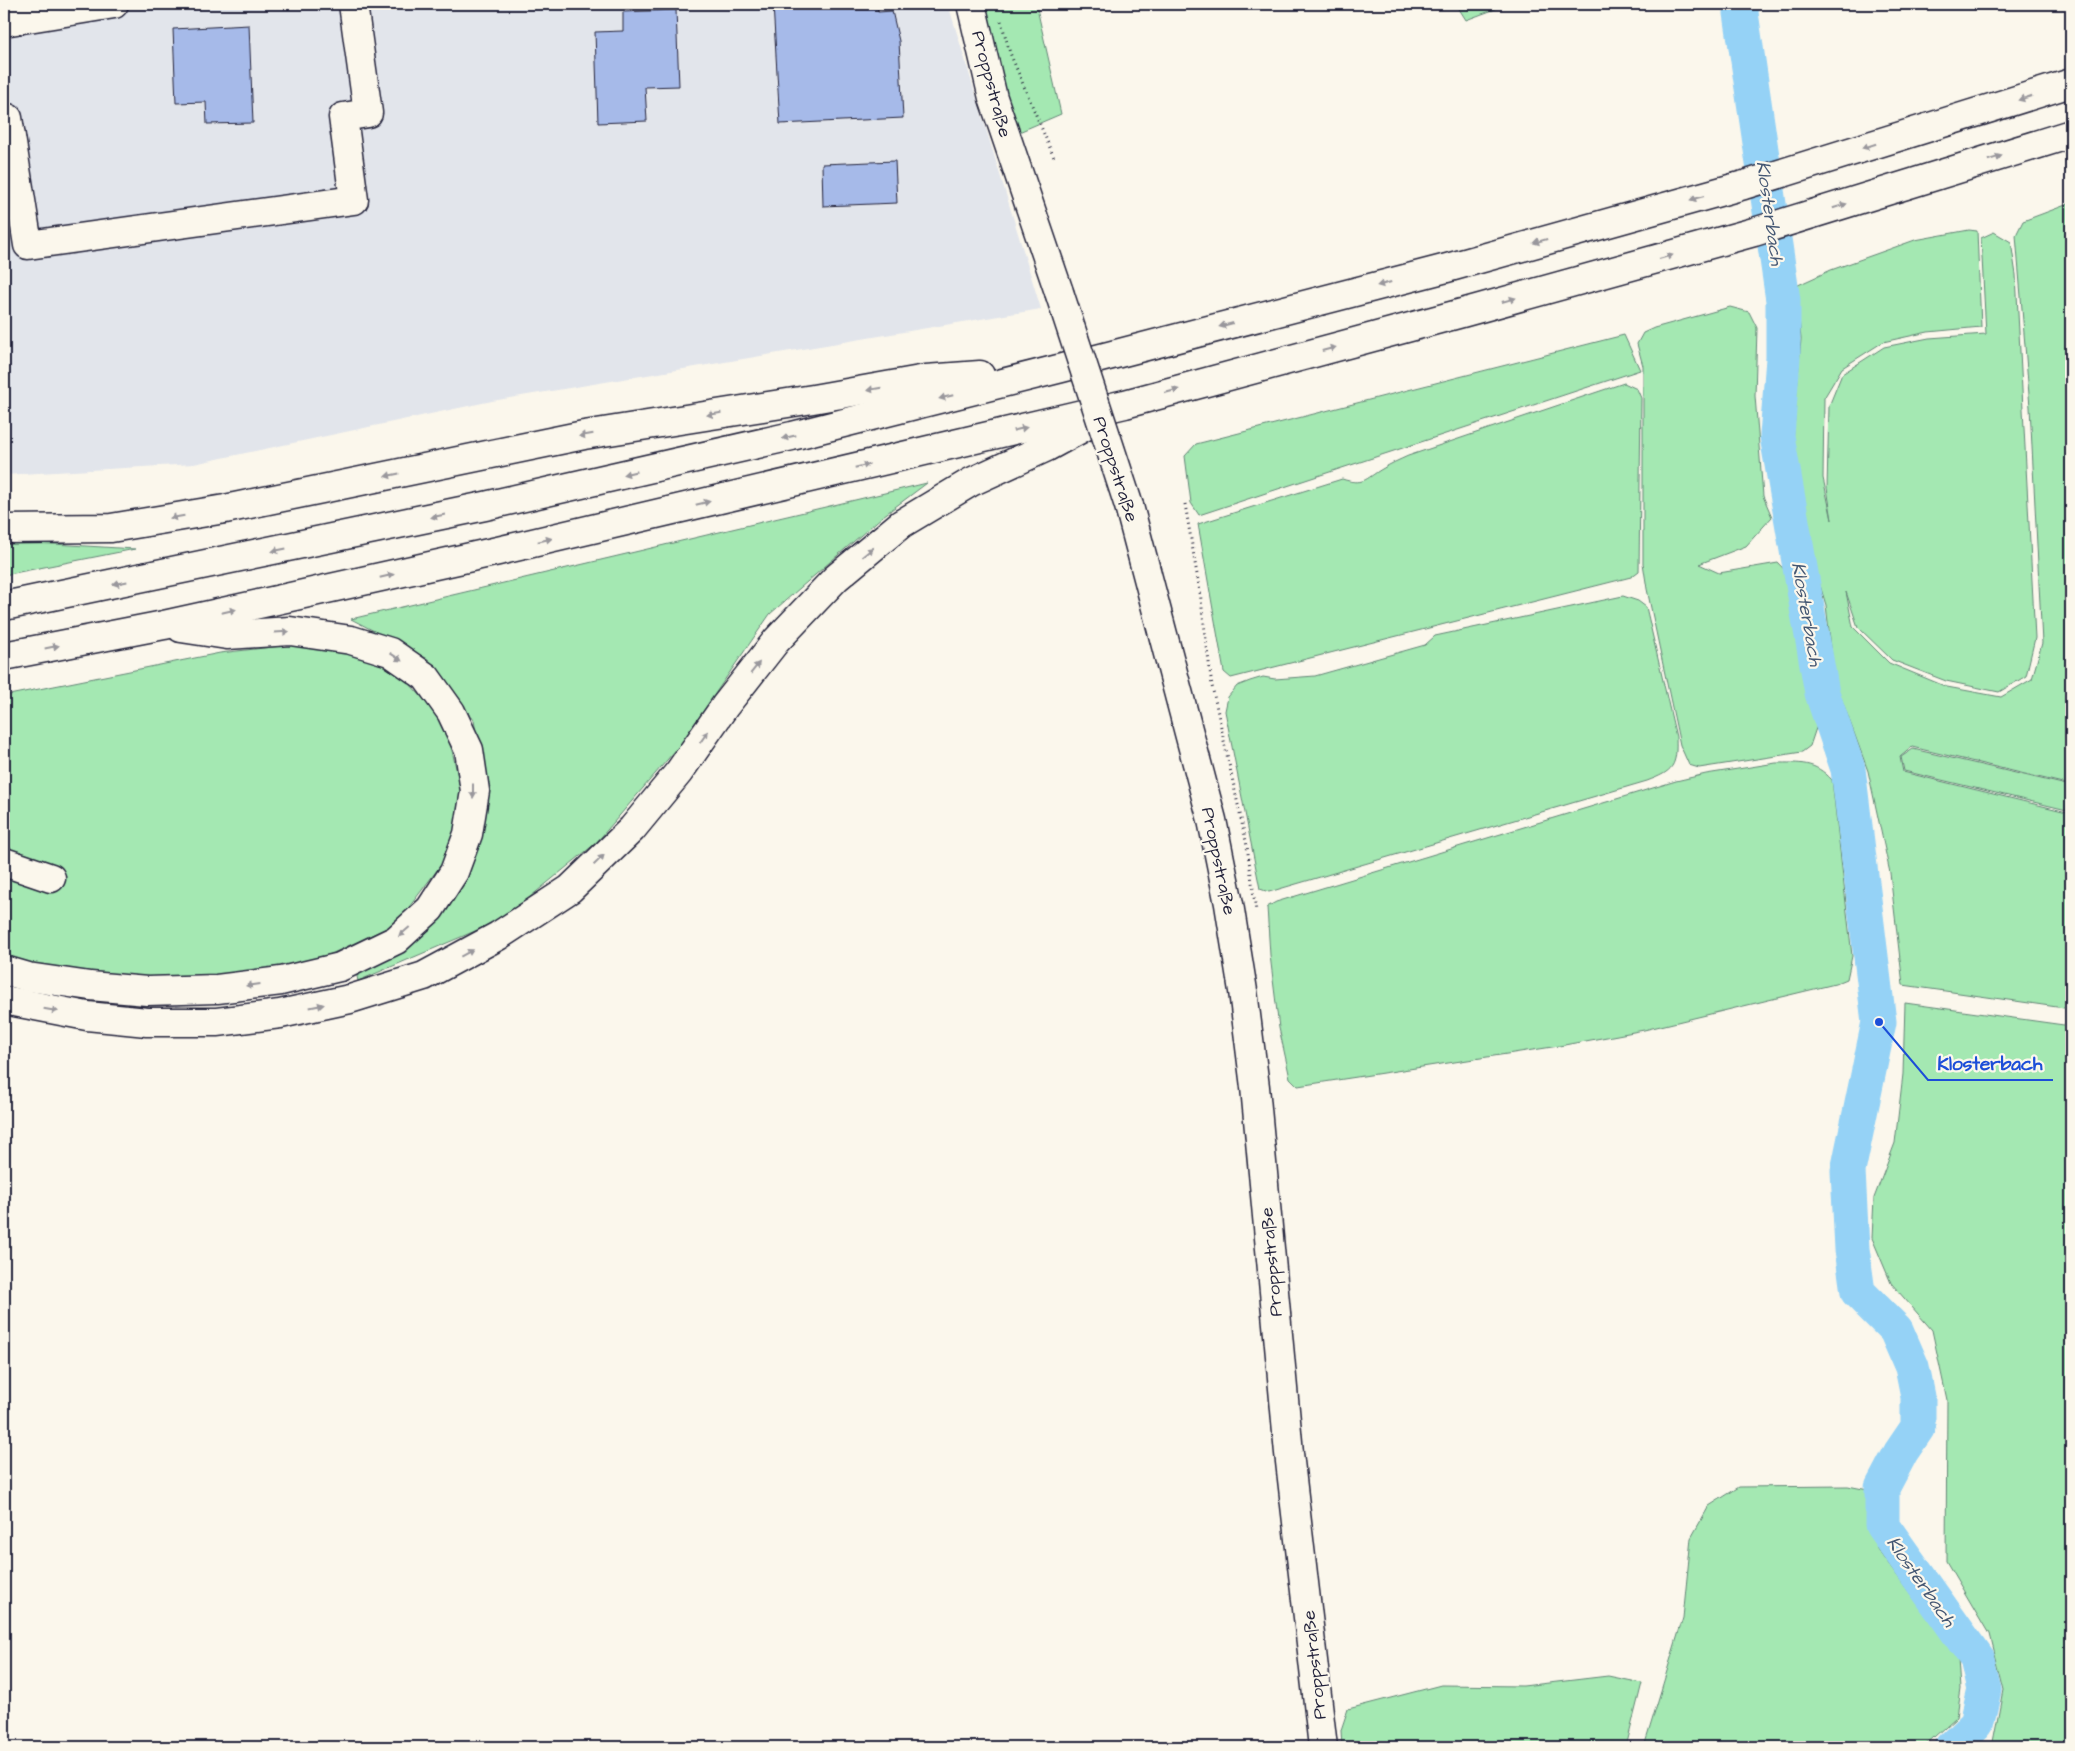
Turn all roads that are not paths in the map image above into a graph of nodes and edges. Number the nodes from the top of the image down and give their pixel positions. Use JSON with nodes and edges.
{"nodes":[{"id":1,"x":114,"y":4,"type":"edge"},
{"id":2,"x":353,"y":4,"type":"edge"},
{"id":3,"x":971,"y":4,"type":"edge"},
{"id":4,"x":4,"y":22,"type":"edge"},
{"id":5,"x":2071,"y":83,"type":"edge"},
{"id":6,"x":8,"y":118,"type":"dead end"},
{"id":7,"x":2071,"y":134,"type":"edge"},
{"id":8,"x":1062,"y":368,"type":"junction"},
{"id":9,"x":1125,"y":404,"type":"junction"},
{"id":10,"x":4,"y":530,"type":"edge"},
{"id":11,"x":4,"y":606,"type":"edge"},
{"id":12,"x":164,"y":625,"type":"junction"},
{"id":13,"x":4,"y":656,"type":"edge"},
{"id":14,"x":4,"y":862,"type":"edge"},
{"id":15,"x":51,"y":878,"type":"dead end"},
{"id":16,"x":4,"y":970,"type":"edge"},
{"id":17,"x":4,"y":1000,"type":"edge"},
{"id":18,"x":1323,"y":1747,"type":"edge"}],
"edges":[{"from":1,"to":4,"type":"main road"},
{"from":2,"to":6,"type":"main road"},
{"from":3,"to":18,"type":"main road","name":"Proppstraße","bridge":true},
{"from":5,"to":8,"type":"main road","one_way":true},
{"from":9,"to":7,"type":"main road","one_way":true},
{"from":8,"to":10,"type":"main road","one_way":true},
{"from":8,"to":11,"type":"main road","one_way":true},
{"from":12,"to":9,"type":"main road","one_way":true},
{"from":17,"to":9,"type":"main road","one_way":true},
{"from":13,"to":12,"type":"main road","one_way":true},
{"from":12,"to":16,"type":"main road","one_way":true},
{"from":14,"to":15,"type":"main road"}]}
